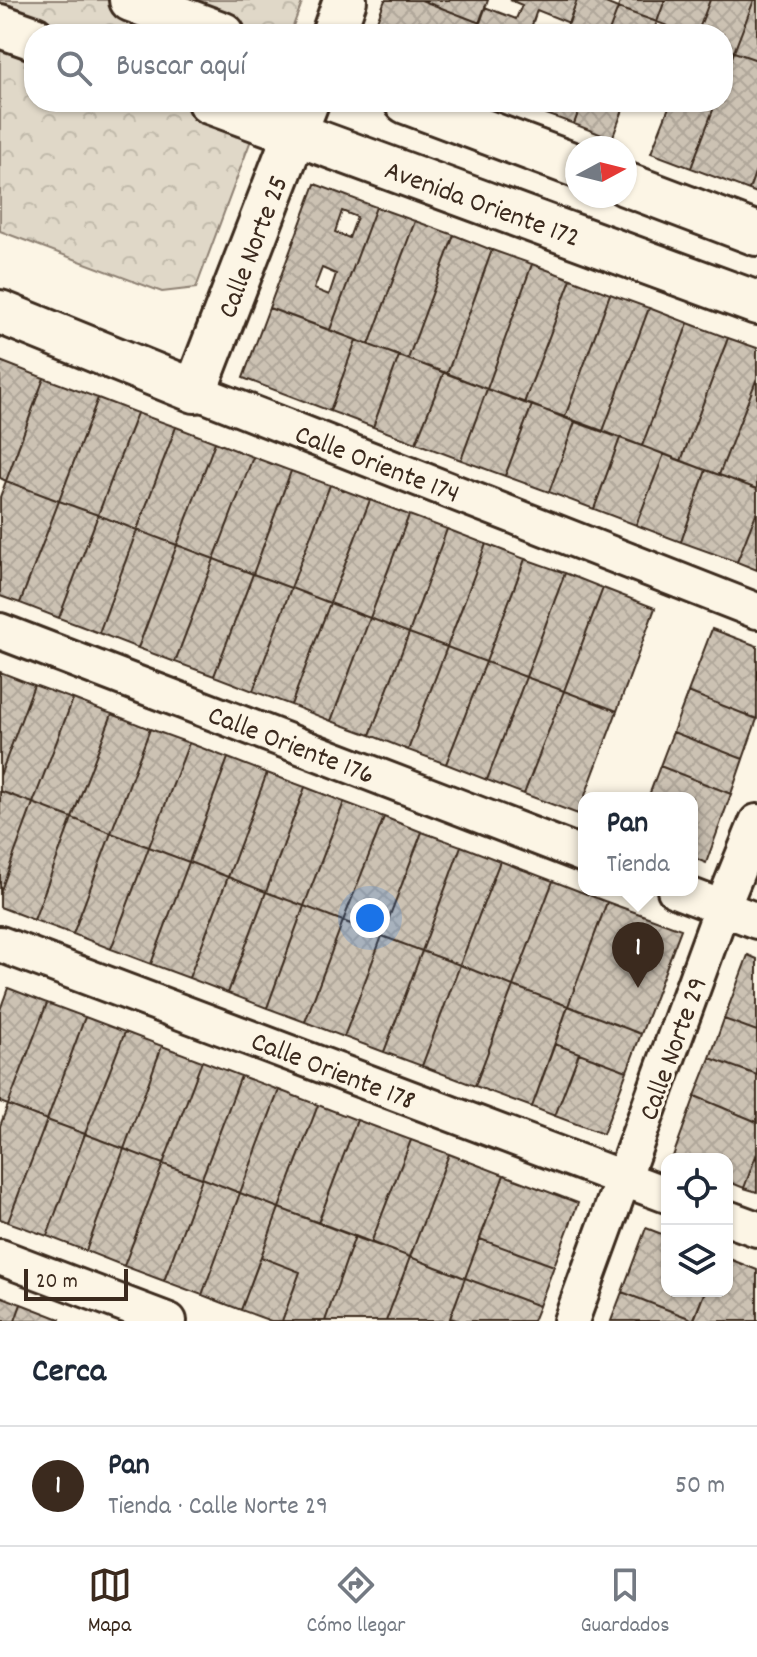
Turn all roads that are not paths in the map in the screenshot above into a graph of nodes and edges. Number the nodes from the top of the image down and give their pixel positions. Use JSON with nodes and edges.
{"nodes":[{"id":1,"x":131,"y":0,"type":"edge"},
{"id":2,"x":345,"y":0,"type":"edge"},
{"id":3,"x":196,"y":24,"type":"edge"},
{"id":4,"x":337,"y":24,"type":"edge"},
{"id":5,"x":0,"y":26,"type":"edge"},
{"id":6,"x":24,"y":34,"type":"edge"},
{"id":7,"x":266,"y":112,"type":"edge"},
{"id":8,"x":433,"y":112,"type":"edge"},
{"id":9,"x":301,"y":118,"type":"edge"},
{"id":10,"x":565,"y":162,"type":"edge"},
{"id":11,"x":637,"y":189,"type":"edge"},
{"id":12,"x":757,"y":234,"type":"edge"},
{"id":13,"x":757,"y":303,"type":"edge"},
{"id":14,"x":0,"y":312,"type":"edge"},
{"id":15,"x":195,"y":391,"type":"junction"},
{"id":16,"x":757,"y":611,"type":"edge"},
{"id":17,"x":0,"y":631,"type":"edge"},
{"id":18,"x":757,"y":822,"type":"edge"},
{"id":19,"x":578,"y":853,"type":"edge"},
{"id":20,"x":691,"y":896,"type":"edge"},
{"id":21,"x":722,"y":908,"type":"junction"},
{"id":22,"x":757,"y":921,"type":"edge"},
{"id":23,"x":0,"y":944,"type":"edge"},
{"id":24,"x":623,"y":1178,"type":"junction"},
{"id":25,"x":661,"y":1193,"type":"edge"},
{"id":26,"x":733,"y":1220,"type":"edge"},
{"id":27,"x":757,"y":1229,"type":"edge"},
{"id":28,"x":0,"y":1257,"type":"edge"},
{"id":29,"x":169,"y":1321,"type":"edge"},
{"id":30,"x":571,"y":1321,"type":"edge"}],
"edges":[{"from":1,"to":3,"type":"street"},
{"from":2,"to":4,"type":"street"},
{"from":5,"to":6,"type":"street"},
{"from":7,"to":9,"type":"street","name":"Avenida Oriente 172"},
{"from":8,"to":10,"type":"street"},
{"from":9,"to":13,"type":"street","name":"Avenida Oriente 172"},
{"from":9,"to":15,"type":"street","name":"Calle Norte 25"},
{"from":11,"to":12,"type":"street"},
{"from":14,"to":15,"type":"street","name":"Calle Oriente 174"},
{"from":15,"to":16,"type":"street","name":"Calle Oriente 174"},
{"from":17,"to":19,"type":"street","name":"Calle Oriente 176"},
{"from":18,"to":21,"type":"street","name":"Calle Norte 29"},
{"from":20,"to":21,"type":"street"},
{"from":21,"to":22,"type":"street"},
{"from":21,"to":24,"type":"street","name":"Calle Norte 29"},
{"from":23,"to":24,"type":"street","name":"Calle Oriente 178"},
{"from":24,"to":25,"type":"street","name":"Calle Oriente 178"},
{"from":24,"to":30,"type":"street","name":"Calle Norte 29"},
{"from":26,"to":27,"type":"street"},
{"from":28,"to":29,"type":"street"}]}
